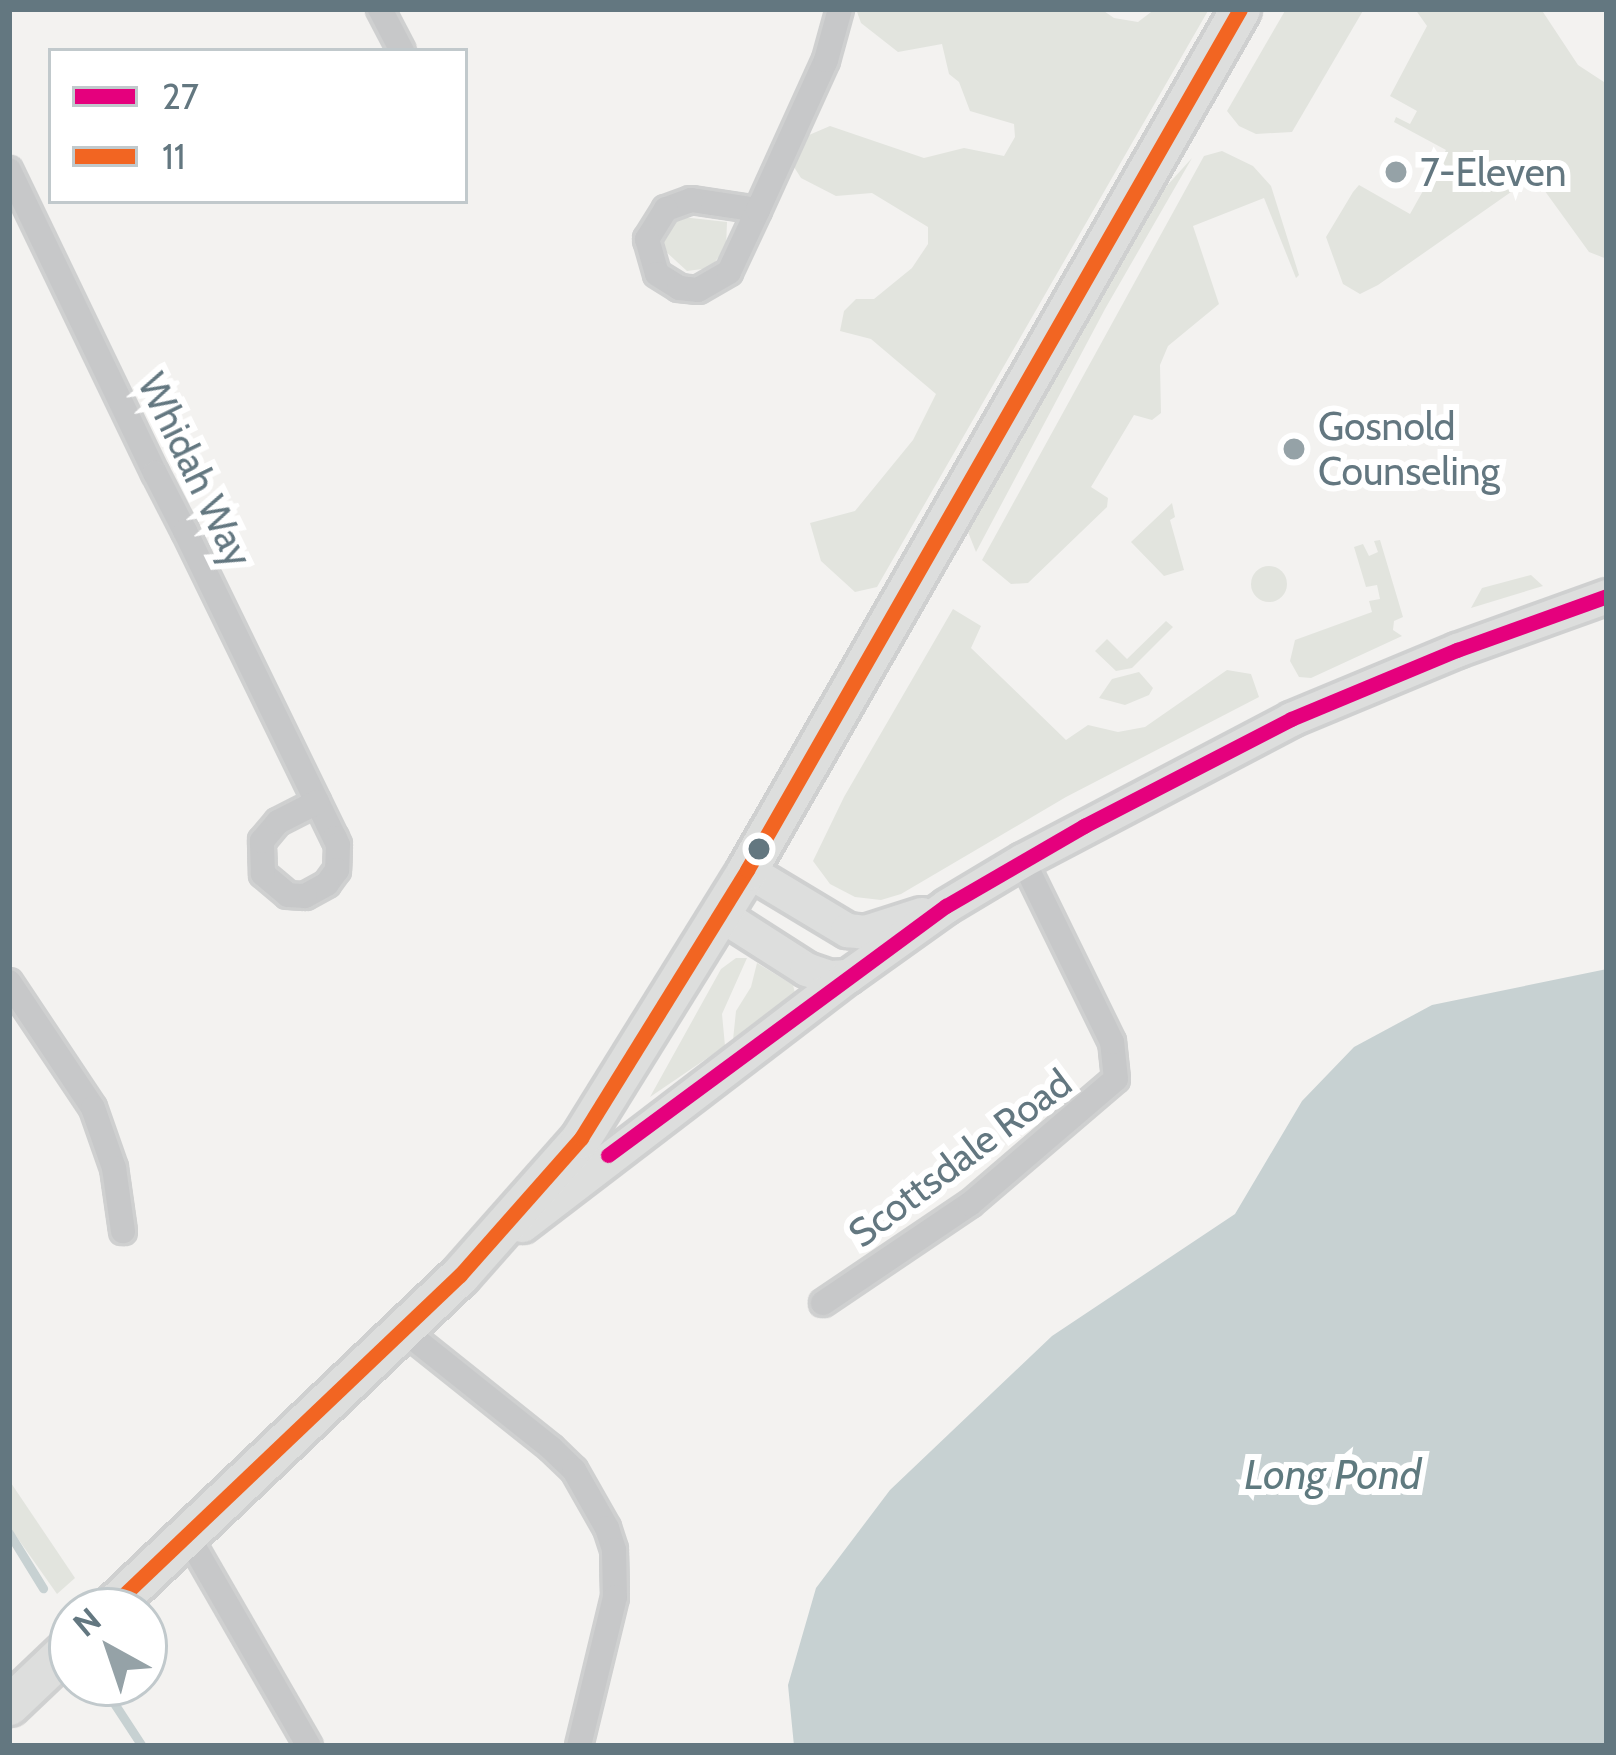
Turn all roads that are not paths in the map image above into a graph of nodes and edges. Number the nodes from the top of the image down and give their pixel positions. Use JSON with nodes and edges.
{"nodes":[{"id":1,"x":380,"y":9,"type":"edge"},
{"id":2,"x":839,"y":9,"type":"edge"},
{"id":3,"x":1240,"y":9,"type":"edge"},
{"id":4,"x":400,"y":48,"type":"edge"},
{"id":5,"x":9,"y":170,"type":"edge"},
{"id":6,"x":758,"y":211,"type":"junction"},
{"id":7,"x":1607,"y":596,"type":"edge"},
{"id":8,"x":317,"y":802,"type":"dead end"},
{"id":9,"x":1023,"y":860,"type":"junction"},
{"id":10,"x":747,"y":870,"type":"junction"},
{"id":11,"x":946,"y":906,"type":"junction"},
{"id":12,"x":720,"y":914,"type":"junction"},
{"id":13,"x":848,"y":976,"type":"junction"},
{"id":14,"x":9,"y":982,"type":"edge"},
{"id":15,"x":123,"y":1231,"type":"dead end"},
{"id":16,"x":460,"y":1275,"type":"junction"},
{"id":17,"x":823,"y":1304,"type":"dead end"},
{"id":18,"x":402,"y":1329,"type":"junction"},
{"id":19,"x":187,"y":1535,"type":"junction"},
{"id":20,"x":132,"y":1587,"type":"edge"},
{"id":21,"x":48,"y":1668,"type":"edge"},
{"id":22,"x":9,"y":1705,"type":"edge"},
{"id":23,"x":309,"y":1746,"type":"edge"},
{"id":24,"x":579,"y":1746,"type":"edge"}],
"edges":[{"from":1,"to":4,"type":"street"},
{"from":2,"to":6,"type":"street"},
{"from":3,"to":10,"type":"main road"},
{"from":5,"to":8,"type":"street","name":"Whidah Way"},
{"from":6,"to":6,"type":"street"},
{"from":7,"to":9,"type":"main road"},
{"from":9,"to":11,"type":"main road"},
{"from":9,"to":17,"type":"street","name":"Scottsdale Road"},
{"from":10,"to":11,"type":"main road"},
{"from":10,"to":12,"type":"main road"},
{"from":11,"to":13,"type":"main road"},
{"from":12,"to":13,"type":"main road"},
{"from":12,"to":16,"type":"main road"},
{"from":13,"to":16,"type":"main road"},
{"from":14,"to":15,"type":"street"},
{"from":16,"to":18,"type":"main road"},
{"from":18,"to":19,"type":"main road"},
{"from":18,"to":24,"type":"street"},
{"from":19,"to":20,"type":"main road"},
{"from":19,"to":23,"type":"street"},
{"from":21,"to":22,"type":"main road"}]}
